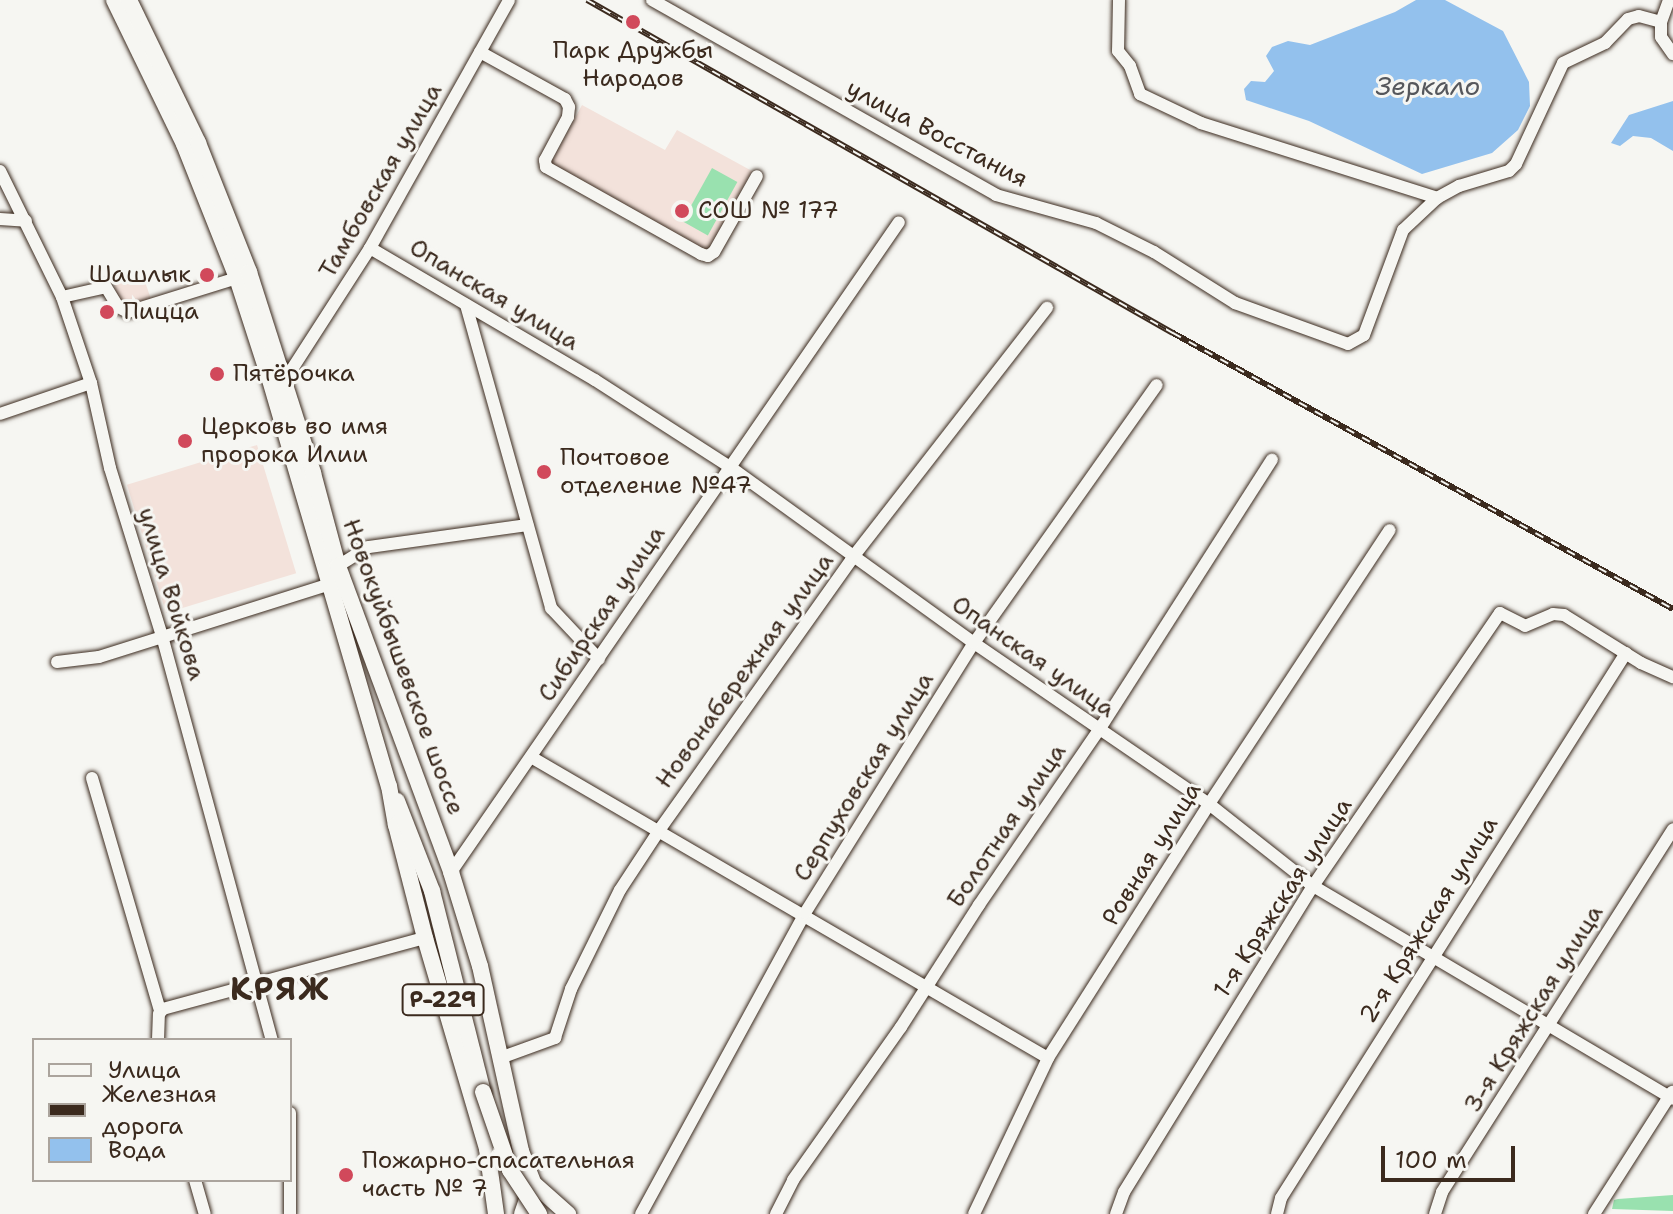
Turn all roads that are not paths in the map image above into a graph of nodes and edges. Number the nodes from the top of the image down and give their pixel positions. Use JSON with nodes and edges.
{"nodes":[{"id":1,"x":114,"y":0,"type":"edge"},
{"id":2,"x":129,"y":0,"type":"edge"},
{"id":3,"x":509,"y":0,"type":"edge"},
{"id":4,"x":652,"y":0,"type":"edge"},
{"id":5,"x":1119,"y":0,"type":"edge"},
{"id":6,"x":1669,"y":0,"type":"edge"},
{"id":7,"x":1661,"y":22,"type":"junction"},
{"id":8,"x":480,"y":52,"type":"junction"},
{"id":9,"x":1673,"y":54,"type":"edge"},
{"id":10,"x":0,"y":171,"type":"edge"},
{"id":11,"x":757,"y":176,"type":"dead end"},
{"id":12,"x":1437,"y":198,"type":"junction"},
{"id":13,"x":0,"y":219,"type":"edge"},
{"id":14,"x":26,"y":221,"type":"junction"},
{"id":15,"x":899,"y":222,"type":"dead end"},
{"id":16,"x":370,"y":248,"type":"junction"},
{"id":17,"x":237,"y":278,"type":"junction"},
{"id":18,"x":62,"y":297,"type":"junction"},
{"id":19,"x":466,"y":305,"type":"junction"},
{"id":20,"x":1047,"y":308,"type":"dead end"},
{"id":21,"x":285,"y":380,"type":"junction"},
{"id":22,"x":91,"y":383,"type":"junction"},
{"id":23,"x":1157,"y":385,"type":"dead end"},
{"id":24,"x":0,"y":414,"type":"edge"},
{"id":25,"x":1272,"y":460,"type":"dead end"},
{"id":26,"x":730,"y":467,"type":"junction"},
{"id":27,"x":527,"y":525,"type":"junction"},
{"id":28,"x":1390,"y":530,"type":"dead end"},
{"id":29,"x":853,"y":557,"type":"junction"},
{"id":30,"x":338,"y":566,"type":"junction"},
{"id":31,"x":328,"y":585,"type":"junction"},
{"id":32,"x":162,"y":636,"type":"junction"},
{"id":33,"x":974,"y":643,"type":"junction"},
{"id":34,"x":1626,"y":653,"type":"junction"},
{"id":35,"x":599,"y":659,"type":"junction"},
{"id":36,"x":57,"y":662,"type":"dead end"},
{"id":37,"x":1673,"y":677,"type":"edge"},
{"id":38,"x":1099,"y":730,"type":"junction"},
{"id":39,"x":531,"y":757,"type":"junction"},
{"id":40,"x":92,"y":778,"type":"dead end"},
{"id":41,"x":389,"y":786,"type":"junction"},
{"id":42,"x":1209,"y":804,"type":"junction"},
{"id":43,"x":660,"y":829,"type":"junction"},
{"id":44,"x":1673,"y":829,"type":"edge"},
{"id":45,"x":451,"y":872,"type":"junction"},
{"id":46,"x":1313,"y":886,"type":"junction"},
{"id":47,"x":805,"y":913,"type":"junction"},
{"id":48,"x":425,"y":938,"type":"junction"},
{"id":49,"x":1431,"y":956,"type":"junction"},
{"id":50,"x":258,"y":981,"type":"junction"},
{"id":51,"x":928,"y":985,"type":"junction"},
{"id":52,"x":160,"y":1011,"type":"junction"},
{"id":53,"x":1550,"y":1027,"type":"junction"},
{"id":54,"x":158,"y":1038,"type":"edge"},
{"id":55,"x":272,"y":1038,"type":"edge"},
{"id":56,"x":500,"y":1058,"type":"junction"},
{"id":57,"x":1048,"y":1058,"type":"junction"},
{"id":58,"x":1672,"y":1095,"type":"edge"},
{"id":59,"x":521,"y":1151,"type":"junction"},
{"id":60,"x":488,"y":1155,"type":"junction"},
{"id":61,"x":196,"y":1182,"type":"edge"},
{"id":62,"x":290,"y":1182,"type":"edge"},
{"id":63,"x":533,"y":1183,"type":"junction"},
{"id":64,"x":494,"y":1195,"type":"junction"},
{"id":65,"x":205,"y":1214,"type":"edge"},
{"id":66,"x":290,"y":1214,"type":"edge"},
{"id":67,"x":482,"y":1214,"type":"edge"},
{"id":68,"x":496,"y":1214,"type":"edge"},
{"id":69,"x":522,"y":1214,"type":"edge"},
{"id":70,"x":539,"y":1214,"type":"edge"},
{"id":71,"x":568,"y":1214,"type":"edge"},
{"id":72,"x":641,"y":1214,"type":"edge"},
{"id":73,"x":776,"y":1214,"type":"edge"},
{"id":74,"x":974,"y":1214,"type":"edge"},
{"id":75,"x":1116,"y":1214,"type":"edge"},
{"id":76,"x":1277,"y":1214,"type":"edge"},
{"id":77,"x":1435,"y":1214,"type":"edge"},
{"id":78,"x":1594,"y":1214,"type":"edge"}],
"edges":[{"from":1,"to":17,"type":"main road","name":"Новокуйбышевское шоссе"},
{"from":2,"to":21,"type":"main road","name":"Новокуйбышевское шоссе"},
{"from":3,"to":8,"type":"street","name":"Тамбовская улица"},
{"from":4,"to":12,"type":"street","name":"улица Восстания"},
{"from":5,"to":12,"type":"street"},
{"from":6,"to":7,"type":"street"},
{"from":7,"to":9,"type":"street"},
{"from":7,"to":12,"type":"street","name":"улица Восстания"},
{"from":8,"to":11,"type":"street"},
{"from":8,"to":16,"type":"street","name":"Тамбовская улица"},
{"from":10,"to":14,"type":"street","name":"улица Войкова"},
{"from":13,"to":14,"type":"street"},
{"from":14,"to":18,"type":"street","name":"улица Войкова"},
{"from":15,"to":26,"type":"street","name":"Сибирская улица"},
{"from":16,"to":19,"type":"street","name":"Опанская улица"},
{"from":16,"to":21,"type":"street","name":"Тамбовская улица"},
{"from":17,"to":18,"type":"street"},
{"from":17,"to":31,"type":"main road","name":"Новокуйбышевское шоссе"},
{"from":18,"to":22,"type":"street","name":"улица Войкова"},
{"from":19,"to":26,"type":"street","name":"Опанская улица"},
{"from":19,"to":27,"type":"street"},
{"from":20,"to":29,"type":"street","name":"Новонабережная улица"},
{"from":21,"to":30,"type":"main road","name":"Новокуйбышевское шоссе"},
{"from":22,"to":24,"type":"street"},
{"from":22,"to":32,"type":"street","name":"улица Войкова"},
{"from":23,"to":33,"type":"street","name":"Серпуховская улица"},
{"from":25,"to":38,"type":"street","name":"Болотная улица"},
{"from":26,"to":29,"type":"street","name":"Опанская улица"},
{"from":26,"to":35,"type":"street","name":"Сибирская улица"},
{"from":27,"to":30,"type":"street"},
{"from":27,"to":35,"type":"street"},
{"from":28,"to":42,"type":"street","name":"Ровная улица"},
{"from":29,"to":33,"type":"street","name":"Опанская улица"},
{"from":29,"to":43,"type":"street","name":"Новонабережная улица"},
{"from":30,"to":45,"type":"main road","name":"Новокуйбышевское шоссе"},
{"from":31,"to":32,"type":"street"},
{"from":31,"to":41,"type":"main road","name":"Новокуйбышевское шоссе"},
{"from":32,"to":36,"type":"street"},
{"from":32,"to":50,"type":"street","name":"улица Войкова"},
{"from":33,"to":38,"type":"street","name":"Опанская улица"},
{"from":33,"to":47,"type":"street","name":"Серпуховская улица"},
{"from":34,"to":37,"type":"street"},
{"from":34,"to":46,"type":"street","name":"1-я Кряжская улица"},
{"from":34,"to":49,"type":"street","name":"2-я Кряжская улица"},
{"from":35,"to":39,"type":"street","name":"Сибирская улица"},
{"from":38,"to":42,"type":"street","name":"Опанская улица"},
{"from":38,"to":51,"type":"street","name":"Болотная улица"},
{"from":39,"to":43,"type":"street"},
{"from":39,"to":45,"type":"street","name":"Сибирская улица"},
{"from":40,"to":52,"type":"street"},
{"from":41,"to":48,"type":"main road","name":"Новокуйбышевское шоссе","number":"Р-229"},
{"from":41,"to":70,"type":"main road","name":"Новокуйбышевское шоссе","bridge":true},
{"from":42,"to":46,"type":"street","name":"Опанская улица"},
{"from":42,"to":57,"type":"street","name":"Ровная улица"},
{"from":43,"to":47,"type":"street"},
{"from":43,"to":56,"type":"street","name":"Новонабережная улица"},
{"from":44,"to":53,"type":"street","name":"3-я Кряжская улица"},
{"from":45,"to":56,"type":"main road","name":"Новокуйбышевское шоссе"},
{"from":46,"to":49,"type":"street","name":"Опанская улица"},
{"from":46,"to":75,"type":"street","name":"1-я Кряжская улица"},
{"from":47,"to":51,"type":"street"},
{"from":47,"to":72,"type":"street","name":"Серпуховская улица"},
{"from":48,"to":50,"type":"street"},
{"from":48,"to":60,"type":"main road","name":"Новокуйбышевское шоссе","number":"Р-229"},
{"from":49,"to":53,"type":"street","name":"Опанская улица"},
{"from":49,"to":76,"type":"street","name":"2-я Кряжская улица"},
{"from":50,"to":52,"type":"street"},
{"from":50,"to":55,"type":"street","name":"улица Войкова"},
{"from":51,"to":57,"type":"street"},
{"from":51,"to":73,"type":"street","name":"Болотная улица"},
{"from":52,"to":54,"type":"street"},
{"from":53,"to":58,"type":"street","name":"Опанская улица"},
{"from":53,"to":77,"type":"street","name":"3-я Кряжская улица"},
{"from":56,"to":59,"type":"main road","name":"Новокуйбышевское шоссе"},
{"from":57,"to":74,"type":"street","name":"Ровная улица"},
{"from":58,"to":78,"type":"street"},
{"from":59,"to":60,"type":"main road"},
{"from":59,"to":63,"type":"main road","name":"Новокуйбышевское шоссе"},
{"from":60,"to":64,"type":"main road","name":"Новокуйбышевское шоссе","number":"Р-229"},
{"from":61,"to":65,"type":"street"},
{"from":62,"to":66,"type":"street"},
{"from":63,"to":69,"type":"main road"},
{"from":63,"to":71,"type":"main road","name":"Новокуйбышевское шоссе"},
{"from":64,"to":67,"type":"main road"},
{"from":64,"to":68,"type":"main road","name":"Новокуйбышевское шоссе","number":"Р-229"}]}
